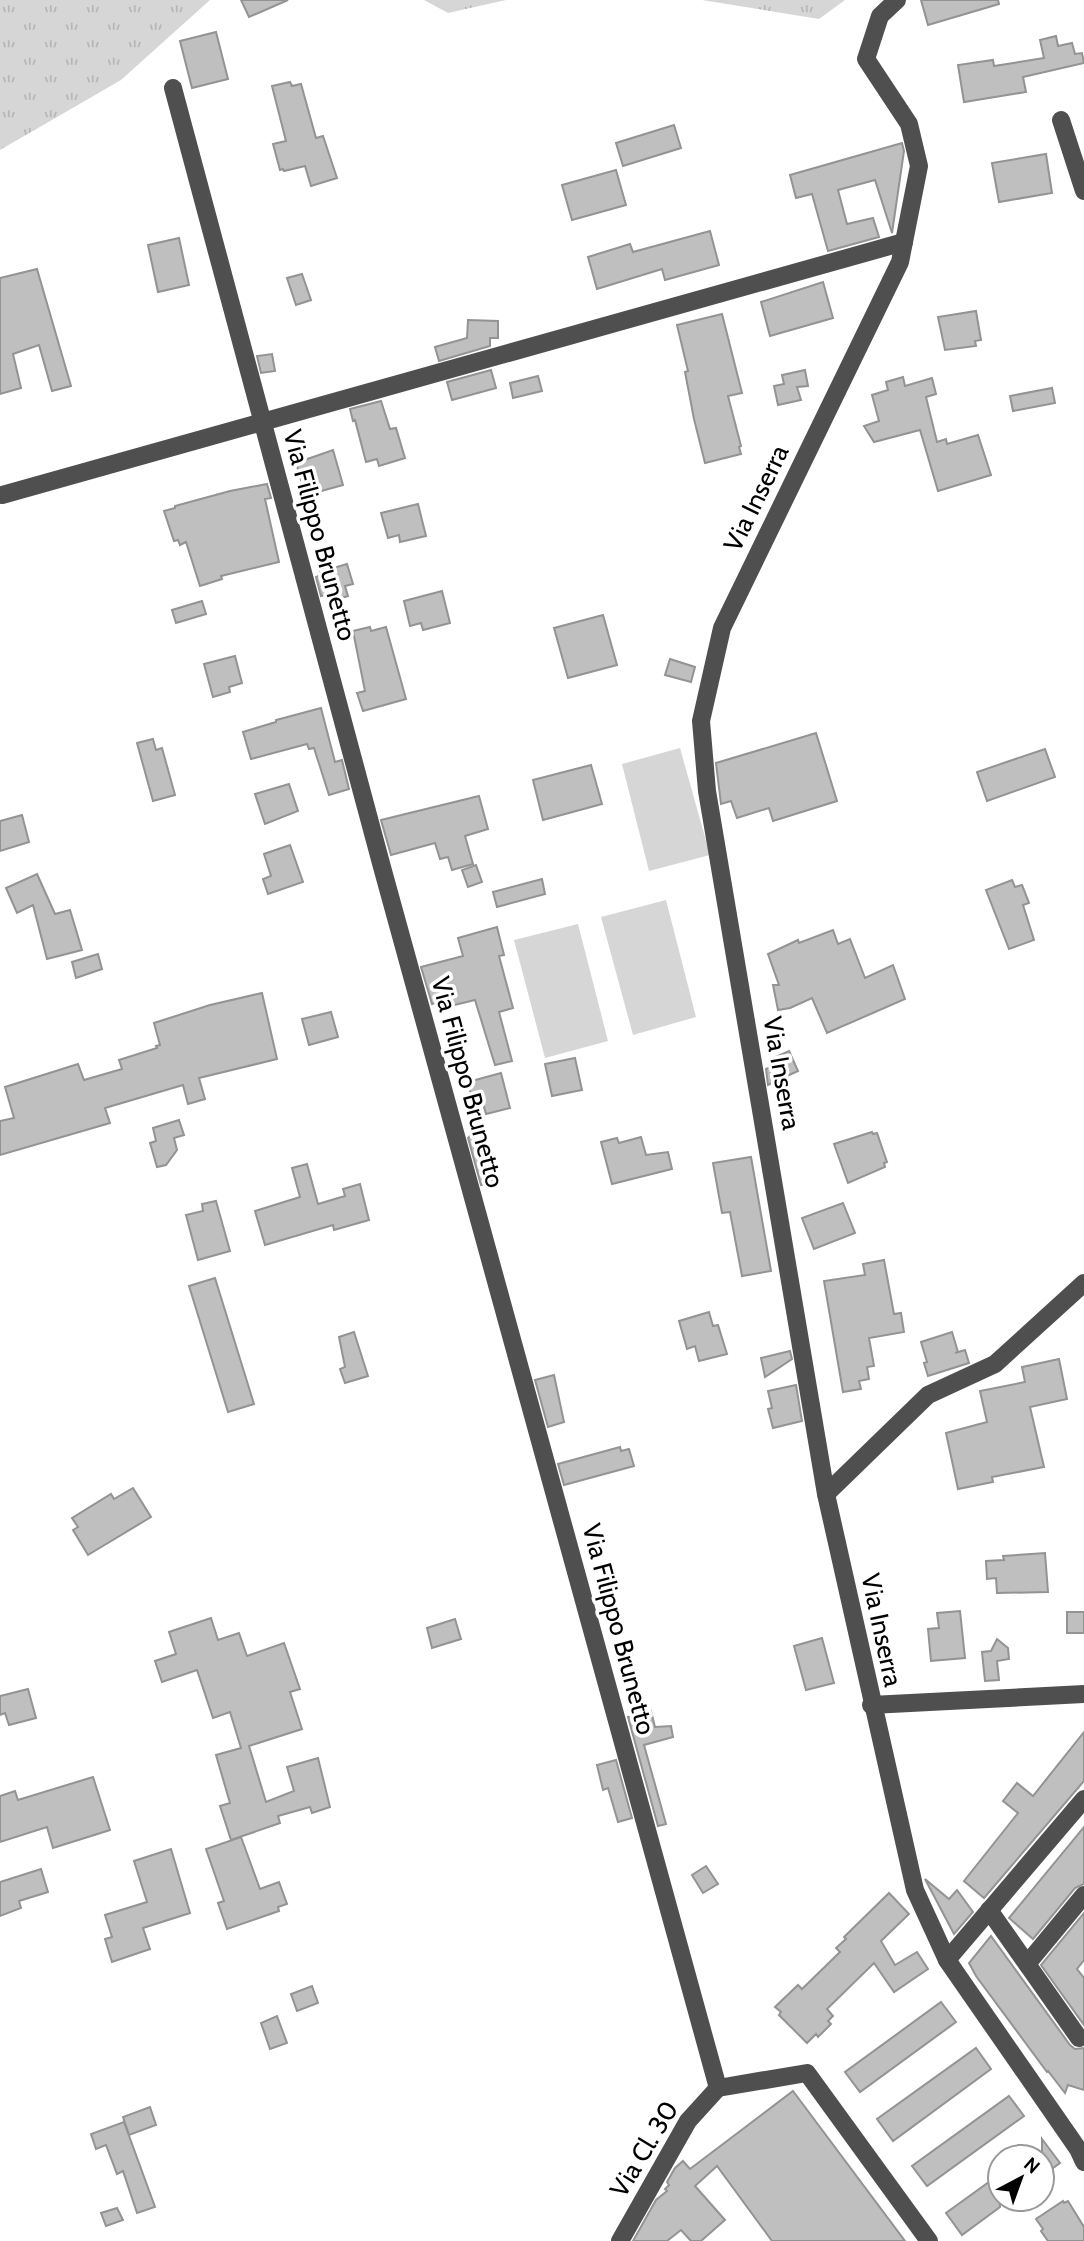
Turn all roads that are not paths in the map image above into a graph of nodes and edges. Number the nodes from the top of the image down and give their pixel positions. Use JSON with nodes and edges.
{"nodes":[{"id":1,"x":897,"y":0,"type":"edge"},
{"id":2,"x":173,"y":88,"type":"dead end"},
{"id":3,"x":1061,"y":120,"type":"dead end"},
{"id":4,"x":1084,"y":191,"type":"edge"},
{"id":5,"x":904,"y":242,"type":"junction"},
{"id":6,"x":262,"y":422,"type":"junction"},
{"id":7,"x":2,"y":495,"type":"dead end"},
{"id":8,"x":1084,"y":1283,"type":"edge"},
{"id":9,"x":826,"y":1494,"type":"junction"},
{"id":10,"x":1084,"y":1694,"type":"edge"},
{"id":11,"x":872,"y":1705,"type":"junction"},
{"id":12,"x":1081,"y":1807,"type":"edge"},
{"id":13,"x":1084,"y":1895,"type":"edge"},
{"id":14,"x":989,"y":1910,"type":"junction"},
{"id":15,"x":947,"y":1960,"type":"junction"},
{"id":16,"x":1027,"y":1964,"type":"junction"},
{"id":17,"x":1079,"y":2038,"type":"dead end"},
{"id":18,"x":718,"y":2088,"type":"junction"},
{"id":19,"x":1084,"y":2162,"type":"edge"},
{"id":20,"x":620,"y":2241,"type":"edge"},
{"id":21,"x":929,"y":2241,"type":"edge"}],
"edges":[{"from":1,"to":5,"type":"street","name":"Via Inserra"},
{"from":2,"to":6,"type":"street","name":"Via Filippo Brunetto"},
{"from":3,"to":4,"type":"street"},
{"from":5,"to":6,"type":"street"},
{"from":5,"to":9,"type":"street","name":"Via Inserra"},
{"from":6,"to":7,"type":"street"},
{"from":6,"to":18,"type":"street","name":"Via Filippo Brunetto"},
{"from":8,"to":9,"type":"street"},
{"from":9,"to":11,"type":"street","name":"Via Inserra"},
{"from":10,"to":11,"type":"street"},
{"from":11,"to":15,"type":"street","name":"Via Inserra"},
{"from":12,"to":14,"type":"street"},
{"from":13,"to":16,"type":"street"},
{"from":14,"to":15,"type":"street"},
{"from":14,"to":16,"type":"street"},
{"from":15,"to":19,"type":"street","name":"Via Inserra"},
{"from":16,"to":17,"type":"street"},
{"from":18,"to":20,"type":"street","name":"Via Cl. 30"},
{"from":18,"to":21,"type":"street"}]}
